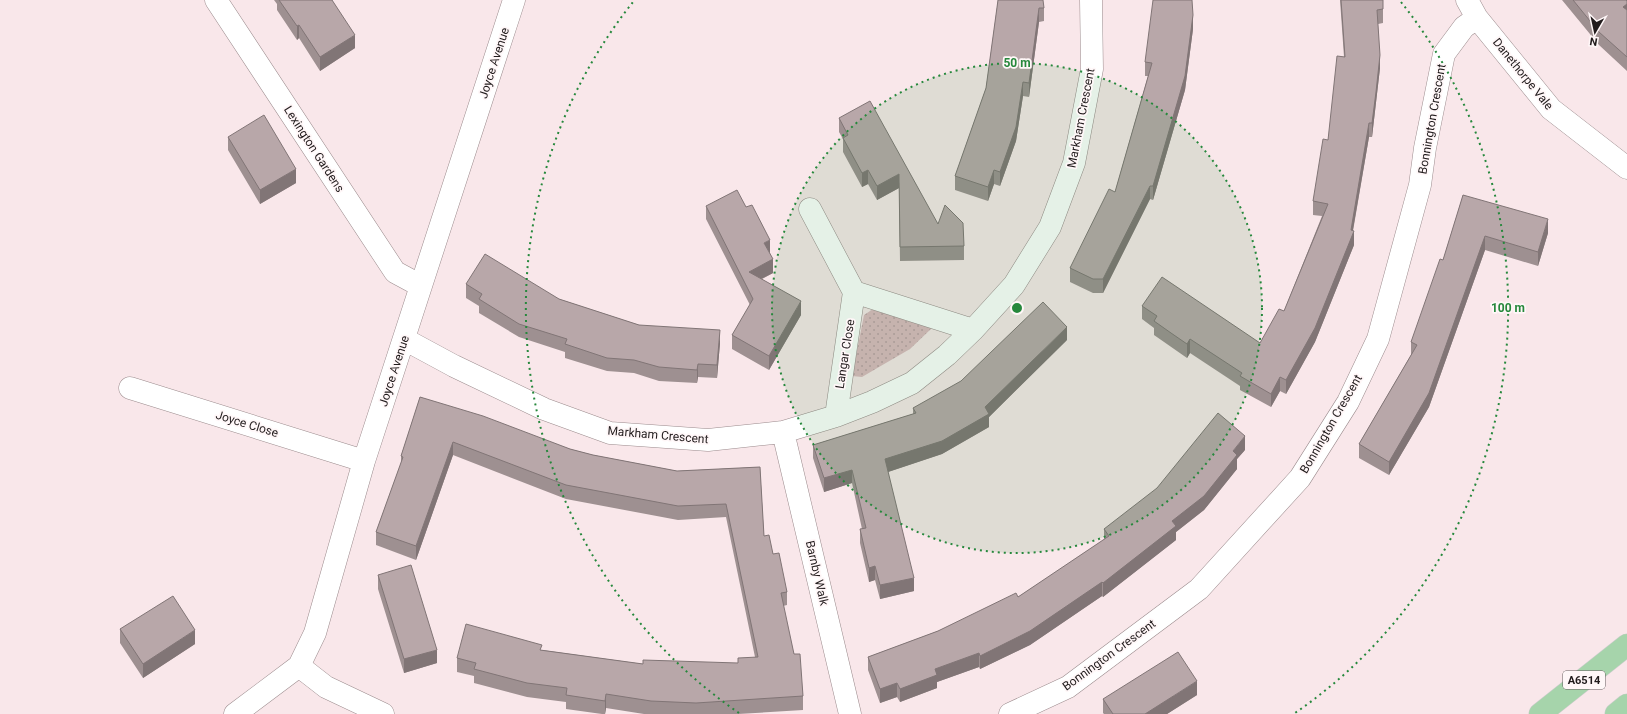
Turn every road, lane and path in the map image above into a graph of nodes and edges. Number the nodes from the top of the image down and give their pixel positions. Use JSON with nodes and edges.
{"nodes":[{"id":1,"x":216,"y":0,"type":"edge"},
{"id":2,"x":514,"y":0,"type":"edge"},
{"id":3,"x":1091,"y":0,"type":"edge"},
{"id":4,"x":1472,"y":9,"type":"edge"},
{"id":5,"x":1627,"y":168,"type":"edge"},
{"id":6,"x":810,"y":209,"type":"dead end"},
{"id":7,"x":421,"y":286,"type":"junction"},
{"id":8,"x":854,"y":292,"type":"junction"},
{"id":9,"x":973,"y":330,"type":"junction"},
{"id":10,"x":404,"y":339,"type":"junction"},
{"id":11,"x":130,"y":388,"type":"dead end"},
{"id":12,"x":836,"y":416,"type":"junction"},
{"id":13,"x":783,"y":432,"type":"junction"},
{"id":14,"x":364,"y":461,"type":"junction"},
{"id":15,"x":1627,"y":645,"type":"edge"},
{"id":16,"x":299,"y":666,"type":"junction"},
{"id":17,"x":1627,"y":705,"type":"edge"},
{"id":18,"x":235,"y":714,"type":"edge"},
{"id":19,"x":382,"y":714,"type":"edge"},
{"id":20,"x":850,"y":714,"type":"edge"},
{"id":21,"x":1010,"y":714,"type":"edge"},
{"id":22,"x":1540,"y":714,"type":"edge"},
{"id":23,"x":1616,"y":714,"type":"edge"}],
"edges":[{"from":1,"to":7,"type":"street","name":"Lexington Gardens"},
{"from":2,"to":7,"type":"street","name":"Joyce Avenue"},
{"from":3,"to":9,"type":"street","name":"Markham Crescent"},
{"from":4,"to":5,"type":"street","name":"Danethorpe Vale"},
{"from":4,"to":21,"type":"street","name":"Bonnington Crescent"},
{"from":6,"to":8,"type":"street"},
{"from":7,"to":10,"type":"street","name":"Joyce Avenue"},
{"from":8,"to":9,"type":"street"},
{"from":8,"to":12,"type":"street","name":"Langar Close"},
{"from":9,"to":12,"type":"street","name":"Markham Crescent"},
{"from":10,"to":13,"type":"street","name":"Markham Crescent"},
{"from":10,"to":14,"type":"street","name":"Joyce Avenue"},
{"from":11,"to":14,"type":"street","name":"Joyce Close"},
{"from":12,"to":13,"type":"street","name":"Markham Crescent"},
{"from":13,"to":20,"type":"street","name":"Barnby Walk"},
{"from":14,"to":16,"type":"street","name":"Joyce Avenue"},
{"from":15,"to":22,"type":"highway","number":"A6514"},
{"from":16,"to":18,"type":"street","name":"Joyce Avenue"},
{"from":16,"to":19,"type":"street"},
{"from":17,"to":23,"type":"highway"}]}
